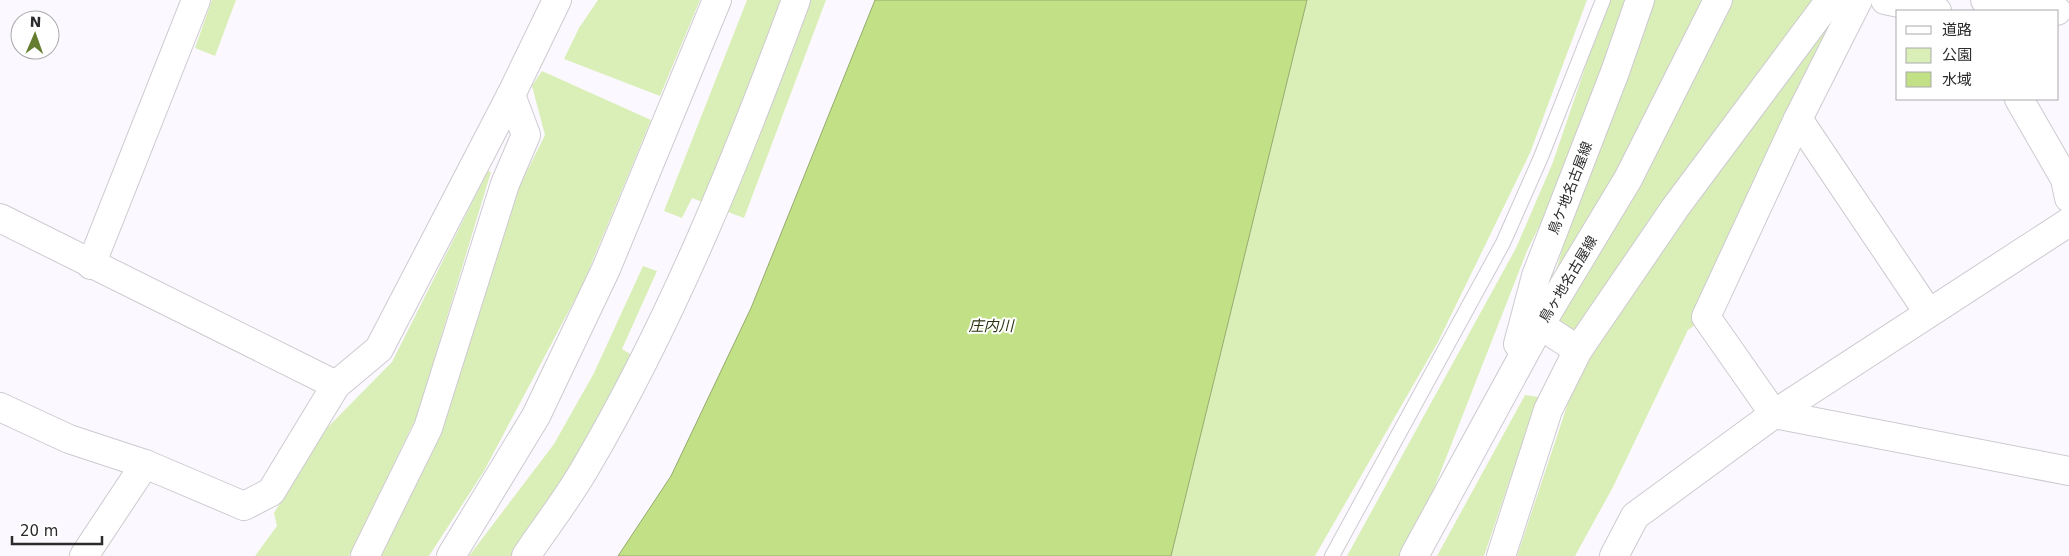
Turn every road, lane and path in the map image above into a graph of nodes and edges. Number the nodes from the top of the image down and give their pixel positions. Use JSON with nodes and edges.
{"nodes":[{"id":1,"x":196,"y":0,"type":"edge"},
{"id":2,"x":557,"y":0,"type":"edge"},
{"id":3,"x":717,"y":0,"type":"edge"},
{"id":4,"x":796,"y":0,"type":"edge"},
{"id":5,"x":1603,"y":0,"type":"edge"},
{"id":6,"x":1640,"y":0,"type":"edge"},
{"id":7,"x":1718,"y":0,"type":"edge"},
{"id":8,"x":1830,"y":0,"type":"edge"},
{"id":9,"x":1858,"y":0,"type":"edge"},
{"id":10,"x":1885,"y":0,"type":"edge"},
{"id":11,"x":1986,"y":0,"type":"edge"},
{"id":12,"x":1930,"y":10,"type":"edge"},
{"id":13,"x":2051,"y":10,"type":"edge"},
{"id":14,"x":510,"y":95,"type":"junction"},
{"id":15,"x":2020,"y":100,"type":"edge"},
{"id":16,"x":1798,"y":119,"type":"junction"},
{"id":17,"x":2069,"y":198,"type":"edge"},
{"id":18,"x":0,"y":218,"type":"edge"},
{"id":19,"x":2069,"y":222,"type":"edge"},
{"id":20,"x":91,"y":265,"type":"junction"},
{"id":21,"x":1928,"y":312,"type":"junction"},
{"id":22,"x":1540,"y":325,"type":"junction"},
{"id":23,"x":1578,"y":350,"type":"junction"},
{"id":24,"x":1509,"y":380,"type":"junction"},
{"id":25,"x":336,"y":385,"type":"junction"},
{"id":26,"x":0,"y":406,"type":"edge"},
{"id":27,"x":1774,"y":414,"type":"junction"},
{"id":28,"x":145,"y":464,"type":"junction"},
{"id":29,"x":2069,"y":471,"type":"edge"},
{"id":30,"x":84,"y":556,"type":"edge"},
{"id":31,"x":365,"y":556,"type":"edge"},
{"id":32,"x":451,"y":556,"type":"edge"},
{"id":33,"x":526,"y":556,"type":"edge"},
{"id":34,"x":1332,"y":556,"type":"edge"},
{"id":35,"x":1414,"y":556,"type":"edge"},
{"id":36,"x":1501,"y":556,"type":"edge"},
{"id":37,"x":1614,"y":556,"type":"edge"}],
"edges":[{"from":1,"to":20,"type":"main road"},
{"from":2,"to":14,"type":"main road"},
{"from":3,"to":32,"type":"main road"},
{"from":4,"to":33,"type":"main road"},
{"from":5,"to":34,"type":"lane"},
{"from":6,"to":24,"type":"main road","name":"鳥ケ地名古屋線"},
{"from":7,"to":22,"type":"main road","name":"鳥ヶ地名古屋線"},
{"from":8,"to":23,"type":"main road"},
{"from":9,"to":16,"type":"main road"},
{"from":10,"to":12,"type":"main road"},
{"from":11,"to":13,"type":"main road"},
{"from":14,"to":25,"type":"main road"},
{"from":14,"to":31,"type":"main road"},
{"from":15,"to":17,"type":"main road"},
{"from":16,"to":21,"type":"main road"},
{"from":16,"to":27,"type":"main road"},
{"from":18,"to":20,"type":"main road"},
{"from":19,"to":21,"type":"main road"},
{"from":20,"to":25,"type":"main road"},
{"from":21,"to":27,"type":"main road"},
{"from":22,"to":23,"type":"main road"},
{"from":22,"to":24,"type":"main road","name":"鳥ヶ地名古屋線"},
{"from":23,"to":36,"type":"main road"},
{"from":24,"to":35,"type":"main road","name":"鳥ヶ地名古屋線"},
{"from":25,"to":28,"type":"main road"},
{"from":26,"to":28,"type":"main road"},
{"from":27,"to":29,"type":"main road"},
{"from":27,"to":37,"type":"main road"},
{"from":28,"to":30,"type":"main road"}]}
